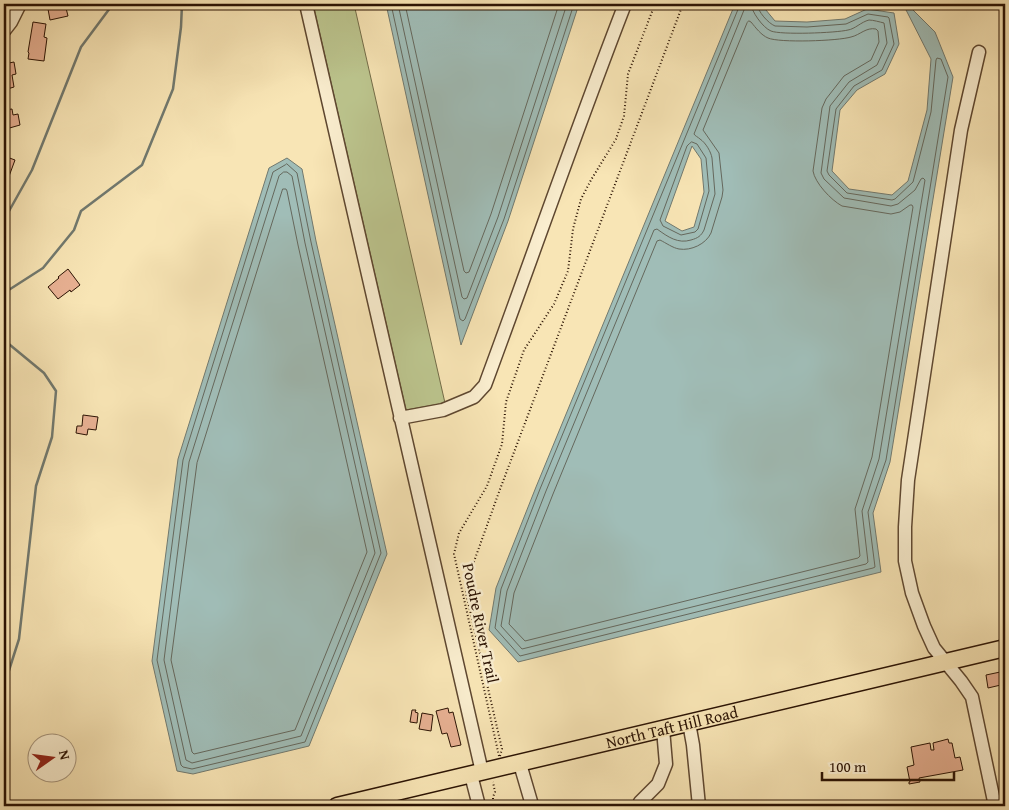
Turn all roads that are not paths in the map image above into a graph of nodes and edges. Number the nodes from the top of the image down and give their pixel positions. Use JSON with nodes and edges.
{"nodes":[{"id":1,"x":20,"y":4,"type":"edge"},
{"id":2,"x":306,"y":4,"type":"edge"},
{"id":3,"x":625,"y":4,"type":"edge"},
{"id":4,"x":4,"y":31,"type":"edge"},
{"id":5,"x":979,"y":52,"type":"dead end"},
{"id":6,"x":400,"y":418,"type":"junction"},
{"id":7,"x":1005,"y":648,"type":"edge"},
{"id":8,"x":946,"y":662,"type":"junction"},
{"id":9,"x":689,"y":723,"type":"junction"},
{"id":10,"x":663,"y":729,"type":"junction"},
{"id":11,"x":520,"y":764,"type":"junction"},
{"id":12,"x":487,"y":769,"type":"junction"},
{"id":13,"x":532,"y":805,"type":"edge"},
{"id":14,"x":337,"y":806,"type":"edge"},
{"id":15,"x":478,"y":806,"type":"edge"},
{"id":16,"x":638,"y":806,"type":"edge"},
{"id":17,"x":698,"y":806,"type":"edge"},
{"id":18,"x":995,"y":806,"type":"edge"}],
"edges":[{"from":1,"to":4,"type":"street"},
{"from":2,"to":6,"type":"street"},
{"from":3,"to":6,"type":"street"},
{"from":5,"to":8,"type":"street"},
{"from":6,"to":12,"type":"street"},
{"from":7,"to":8,"type":"main road","name":"North Taft Hill Road"},
{"from":8,"to":9,"type":"main road","name":"North Taft Hill Road"},
{"from":8,"to":18,"type":"street"},
{"from":9,"to":10,"type":"main road","name":"North Taft Hill Road"},
{"from":9,"to":17,"type":"street"},
{"from":10,"to":11,"type":"main road","name":"North Taft Hill Road"},
{"from":10,"to":16,"type":"street"},
{"from":11,"to":12,"type":"main road","name":"North Taft Hill Road"},
{"from":11,"to":13,"type":"street"},
{"from":12,"to":14,"type":"main road","name":"North Taft Hill Road"},
{"from":12,"to":15,"type":"street"}]}
